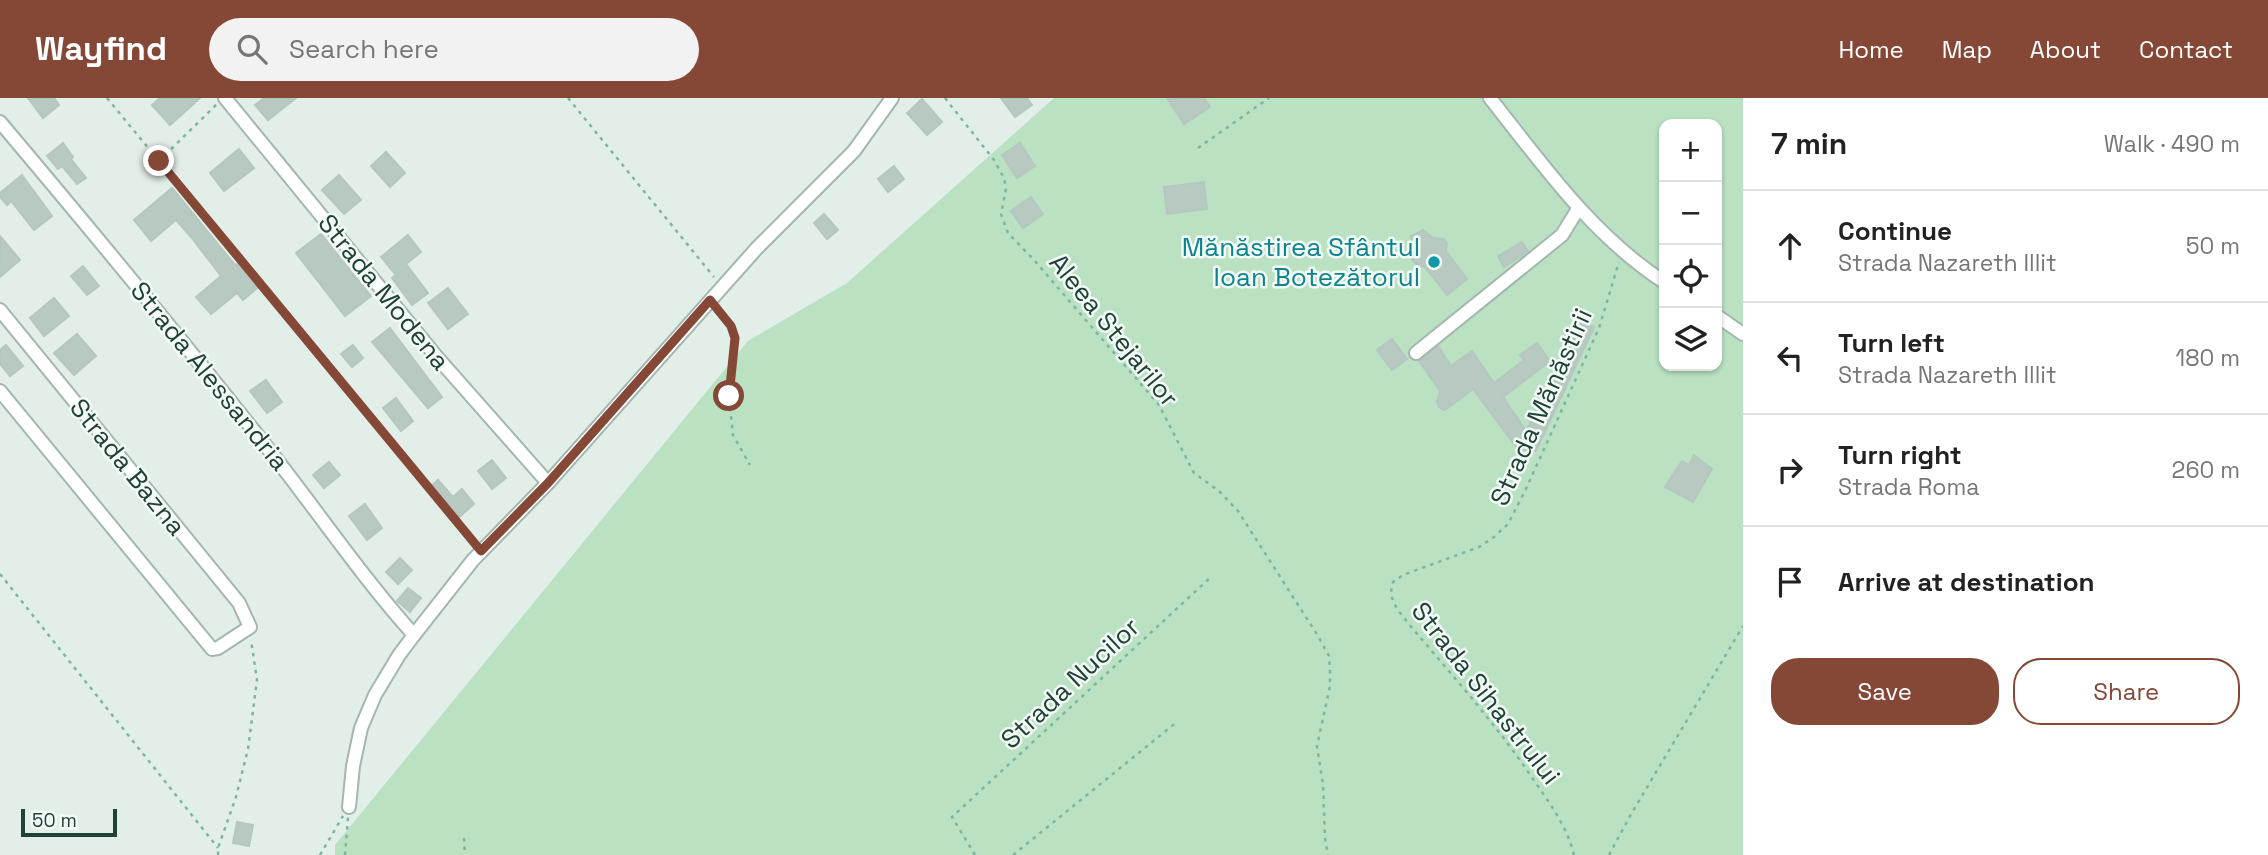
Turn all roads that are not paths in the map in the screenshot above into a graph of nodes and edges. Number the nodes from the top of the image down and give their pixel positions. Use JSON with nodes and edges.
{"nodes":[{"id":1,"x":224,"y":98,"type":"edge"},
{"id":2,"x":892,"y":98,"type":"edge"},
{"id":3,"x":1490,"y":98,"type":"edge"},
{"id":4,"x":0,"y":122,"type":"edge"},
{"id":5,"x":1578,"y":209,"type":"junction"},
{"id":6,"x":1659,"y":278,"type":"edge"},
{"id":7,"x":0,"y":310,"type":"edge"},
{"id":8,"x":1722,"y":319,"type":"edge"},
{"id":9,"x":1743,"y":334,"type":"edge"},
{"id":10,"x":1416,"y":353,"type":"dead end"},
{"id":11,"x":0,"y":391,"type":"edge"},
{"id":12,"x":548,"y":483,"type":"junction"},
{"id":13,"x":414,"y":635,"type":"junction"},
{"id":14,"x":349,"y":807,"type":"road end"}],
"edges":[{"from":1,"to":12,"type":"street","name":"Strada Modena"},
{"from":2,"to":12,"type":"street"},
{"from":3,"to":5,"type":"street"},
{"from":4,"to":13,"type":"street","name":"Strada Alessandria"},
{"from":5,"to":6,"type":"street"},
{"from":5,"to":10,"type":"street"},
{"from":7,"to":11,"type":"street","name":"Strada Bazna"},
{"from":8,"to":9,"type":"street"},
{"from":12,"to":13,"type":"street"},
{"from":13,"to":14,"type":"street"}]}
